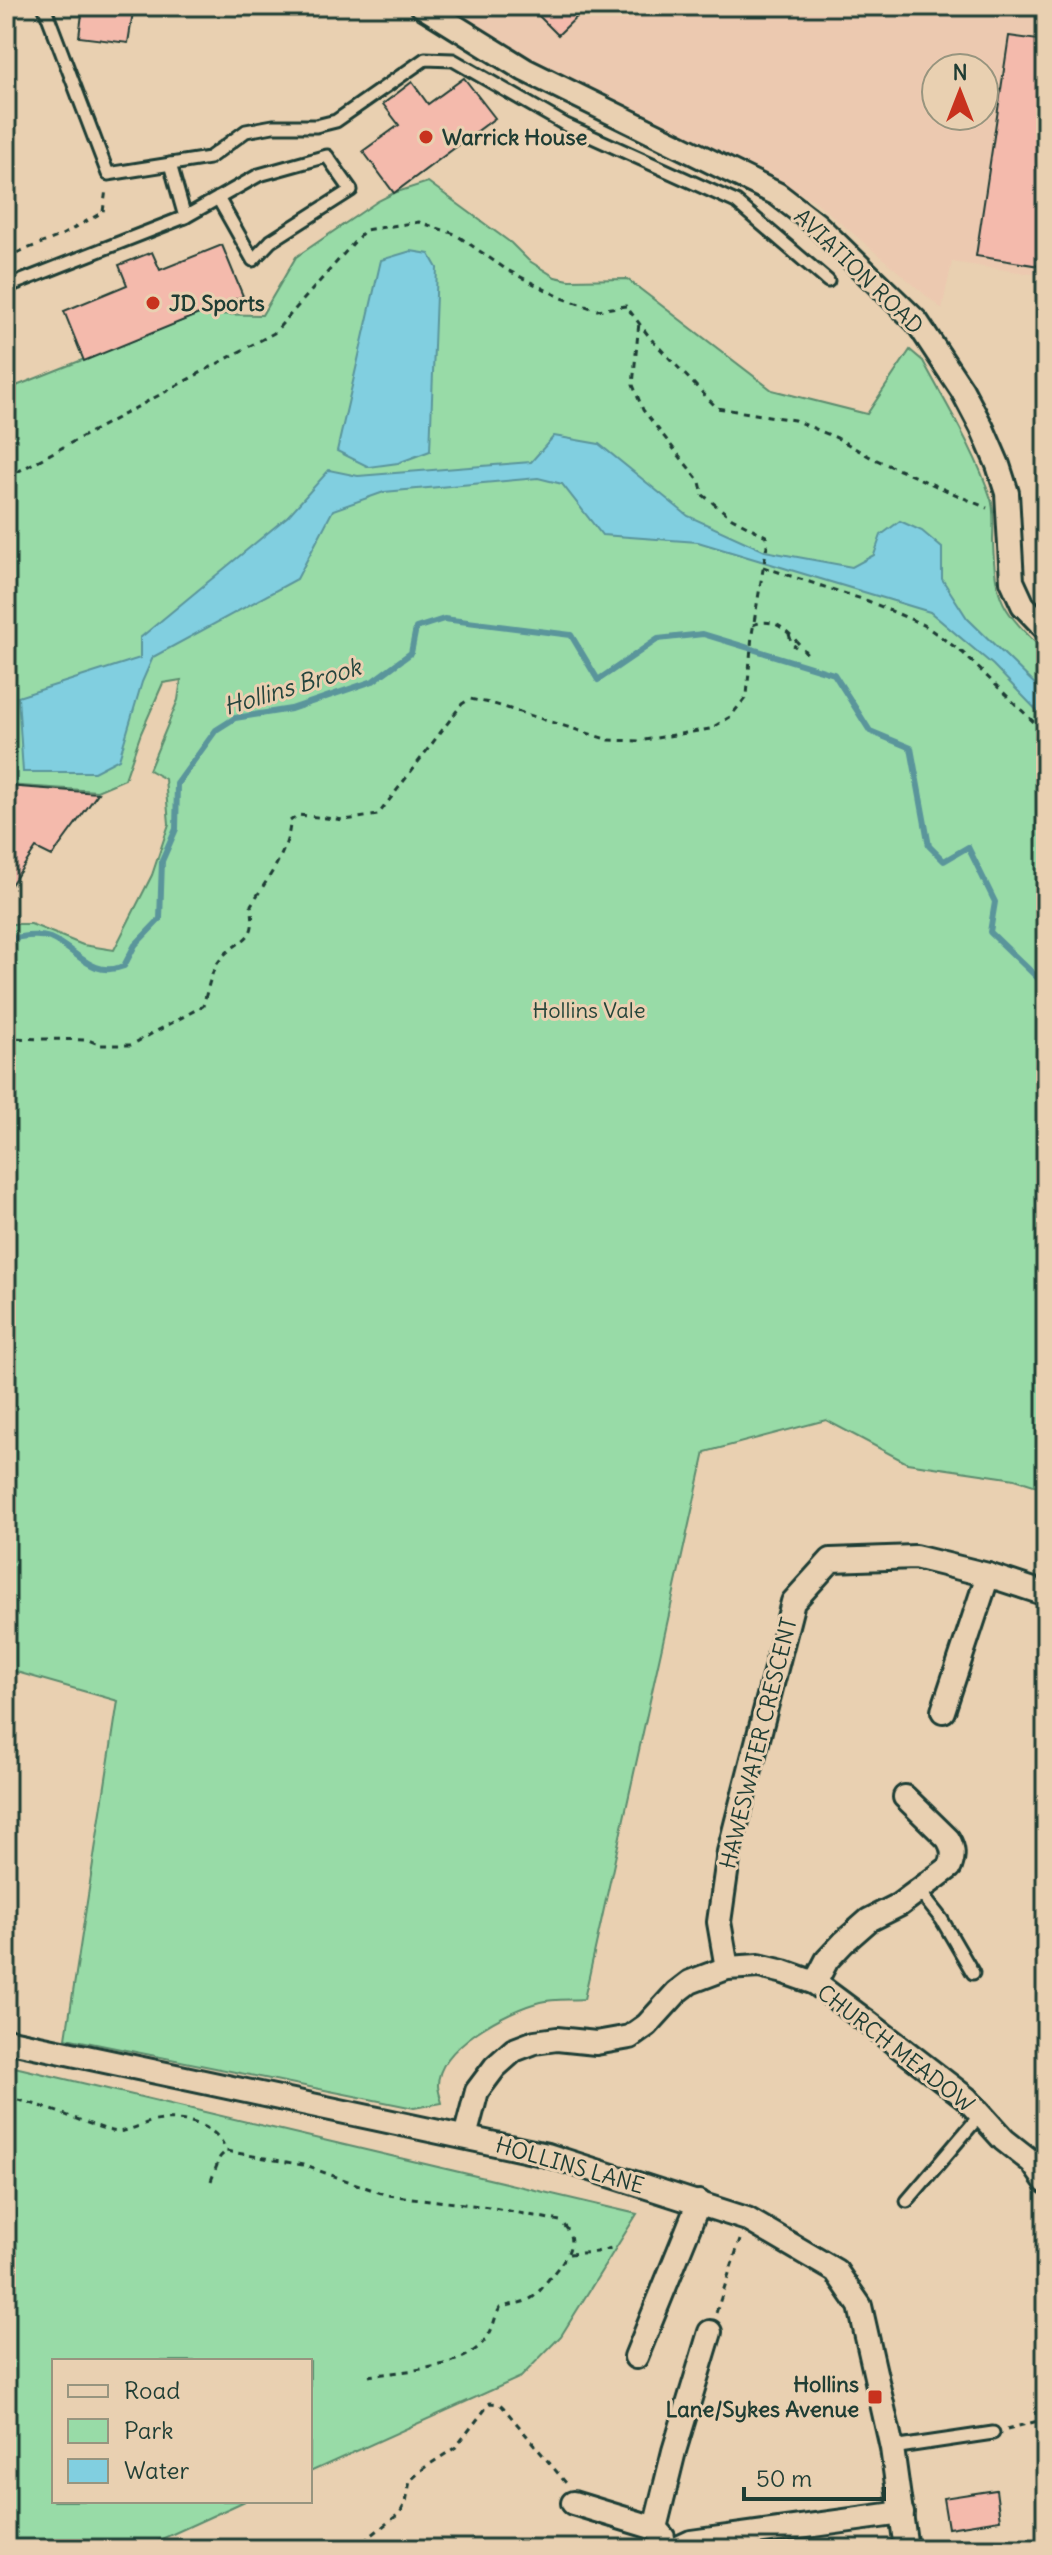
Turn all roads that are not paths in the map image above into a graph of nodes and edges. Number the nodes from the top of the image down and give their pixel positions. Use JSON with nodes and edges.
{"nodes":[{"id":1,"x":44,"y":6,"type":"edge"},
{"id":2,"x":422,"y":6,"type":"edge"},
{"id":3,"x":170,"y":164,"type":"junction"},
{"id":4,"x":218,"y":198,"type":"junction"},
{"id":5,"x":185,"y":217,"type":"junction"},
{"id":6,"x":828,"y":281,"type":"dead end"},
{"id":7,"x":6,"y":287,"type":"edge"},
{"id":8,"x":1046,"y":629,"type":"edge"},
{"id":9,"x":988,"y":1575,"type":"junction"},
{"id":10,"x":1046,"y":1594,"type":"edge"},
{"id":11,"x":943,"y":1711,"type":"dead end"},
{"id":12,"x":905,"y":1797,"type":"dead end"},
{"id":13,"x":919,"y":1891,"type":"junction"},
{"id":14,"x":727,"y":1968,"type":"junction"},
{"id":15,"x":973,"y":1973,"type":"dead end"},
{"id":16,"x":815,"y":1983,"type":"junction"},
{"id":17,"x":6,"y":2040,"type":"edge"},
{"id":18,"x":981,"y":2114,"type":"junction"},
{"id":19,"x":465,"y":2137,"type":"junction"},
{"id":20,"x":1039,"y":2155,"type":"edge"},
{"id":21,"x":1046,"y":2182,"type":"edge"},
{"id":22,"x":907,"y":2201,"type":"dead end"},
{"id":23,"x":699,"y":2202,"type":"junction"},
{"id":24,"x":710,"y":2332,"type":"road end"},
{"id":25,"x":636,"y":2357,"type":"dead end"},
{"id":26,"x":993,"y":2433,"type":"road end"},
{"id":27,"x":892,"y":2448,"type":"junction"},
{"id":28,"x":573,"y":2503,"type":"road end"},
{"id":29,"x":902,"y":2513,"type":"junction"},
{"id":30,"x":655,"y":2528,"type":"junction"},
{"id":31,"x":676,"y":2549,"type":"edge"},
{"id":32,"x":906,"y":2549,"type":"edge"}],
"edges":[{"from":1,"to":3,"type":"lane"},
{"from":2,"to":8,"type":"street","name":"AVIATION ROAD"},
{"from":3,"to":5,"type":"lane"},
{"from":3,"to":6,"type":"lane"},
{"from":4,"to":4,"type":"lane"},
{"from":4,"to":5,"type":"lane"},
{"from":5,"to":7,"type":"lane"},
{"from":9,"to":10,"type":"street","name":"HAWESWATER CRESCENT"},
{"from":9,"to":11,"type":"street"},
{"from":9,"to":14,"type":"street","name":"HAWESWATER CRESCENT"},
{"from":12,"to":13,"type":"street"},
{"from":13,"to":15,"type":"lane"},
{"from":13,"to":16,"type":"street"},
{"from":14,"to":16,"type":"street","name":"CHURCH MEADOW"},
{"from":14,"to":19,"type":"street","name":"CHURCH MEADOW"},
{"from":16,"to":18,"type":"street","name":"CHURCH MEADOW"},
{"from":17,"to":19,"type":"street","name":"HOLLINS LANE"},
{"from":18,"to":20,"type":"street","name":"CHURCH MEADOW"},
{"from":18,"to":22,"type":"lane"},
{"from":19,"to":23,"type":"street","name":"HOLLINS LANE"},
{"from":20,"to":21,"type":"street","name":"CHURCH MEADOW"},
{"from":23,"to":25,"type":"street"},
{"from":23,"to":27,"type":"street","name":"HOLLINS LANE"},
{"from":24,"to":30,"type":"street"},
{"from":26,"to":27,"type":"lane"},
{"from":27,"to":29,"type":"street","name":"HOLLINS LANE"},
{"from":28,"to":30,"type":"street"},
{"from":29,"to":31,"type":"street"},
{"from":29,"to":32,"type":"street","name":"HOLLINS LANE"},
{"from":30,"to":31,"type":"street"}]}
